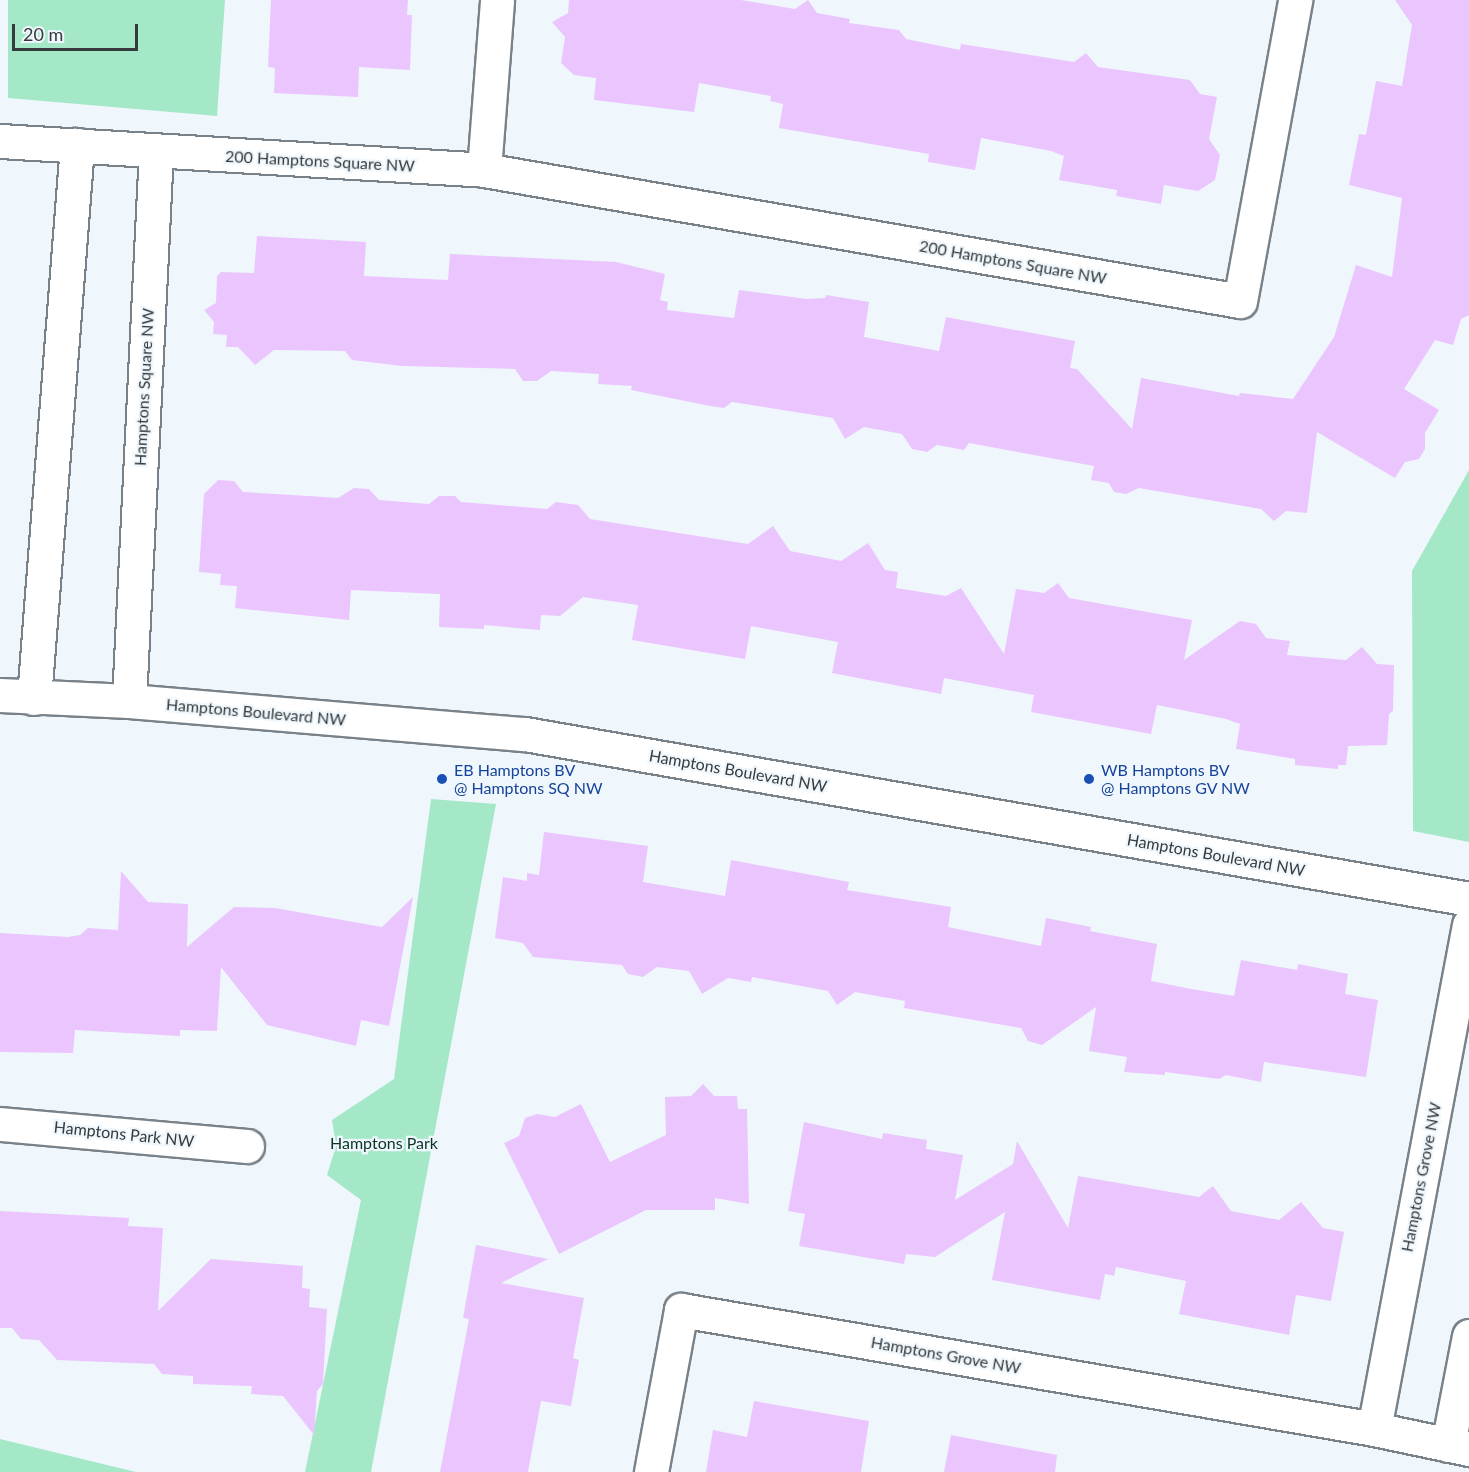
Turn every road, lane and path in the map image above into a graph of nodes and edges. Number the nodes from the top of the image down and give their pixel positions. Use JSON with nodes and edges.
{"nodes":[{"id":1,"x":497,"y":0,"type":"edge"},
{"id":2,"x":1295,"y":0,"type":"edge"},
{"id":3,"x":0,"y":141,"type":"edge"},
{"id":4,"x":77,"y":145,"type":"junction"},
{"id":5,"x":156,"y":151,"type":"junction"},
{"id":6,"x":484,"y":170,"type":"junction"},
{"id":7,"x":0,"y":695,"type":"edge"},
{"id":8,"x":34,"y":698,"type":"junction"},
{"id":9,"x":129,"y":701,"type":"junction"},
{"id":10,"x":1469,"y":899,"type":"edge"},
{"id":11,"x":1469,"y":925,"type":"edge"},
{"id":12,"x":0,"y":1124,"type":"edge"},
{"id":13,"x":247,"y":1146,"type":"dead end"},
{"id":14,"x":1469,"y":1336,"type":"edge"},
{"id":15,"x":1374,"y":1429,"type":"junction"},
{"id":16,"x":1458,"y":1447,"type":"edge"},
{"id":17,"x":651,"y":1472,"type":"edge"}],
"edges":[{"from":1,"to":6,"type":"street"},
{"from":2,"to":6,"type":"street","name":"200 Hamptons Square NW"},
{"from":3,"to":4,"type":"street"},
{"from":4,"to":5,"type":"street"},
{"from":4,"to":8,"type":"street"},
{"from":5,"to":6,"type":"street","name":"200 Hamptons Square NW"},
{"from":5,"to":9,"type":"street","name":"Hamptons Square NW"},
{"from":7,"to":8,"type":"street","name":"Hamptons Boulevard NW"},
{"from":8,"to":9,"type":"street","name":"Hamptons Boulevard NW"},
{"from":9,"to":10,"type":"street","name":"Hamptons Boulevard NW"},
{"from":11,"to":15,"type":"street","name":"Hamptons Grove NW"},
{"from":12,"to":13,"type":"street","name":"Hamptons Park NW"},
{"from":14,"to":16,"type":"street","name":"Hamptons Grove NW"},
{"from":15,"to":16,"type":"street","name":"Hamptons Grove NW"},
{"from":15,"to":17,"type":"street","name":"Hamptons Grove NW"}]}
